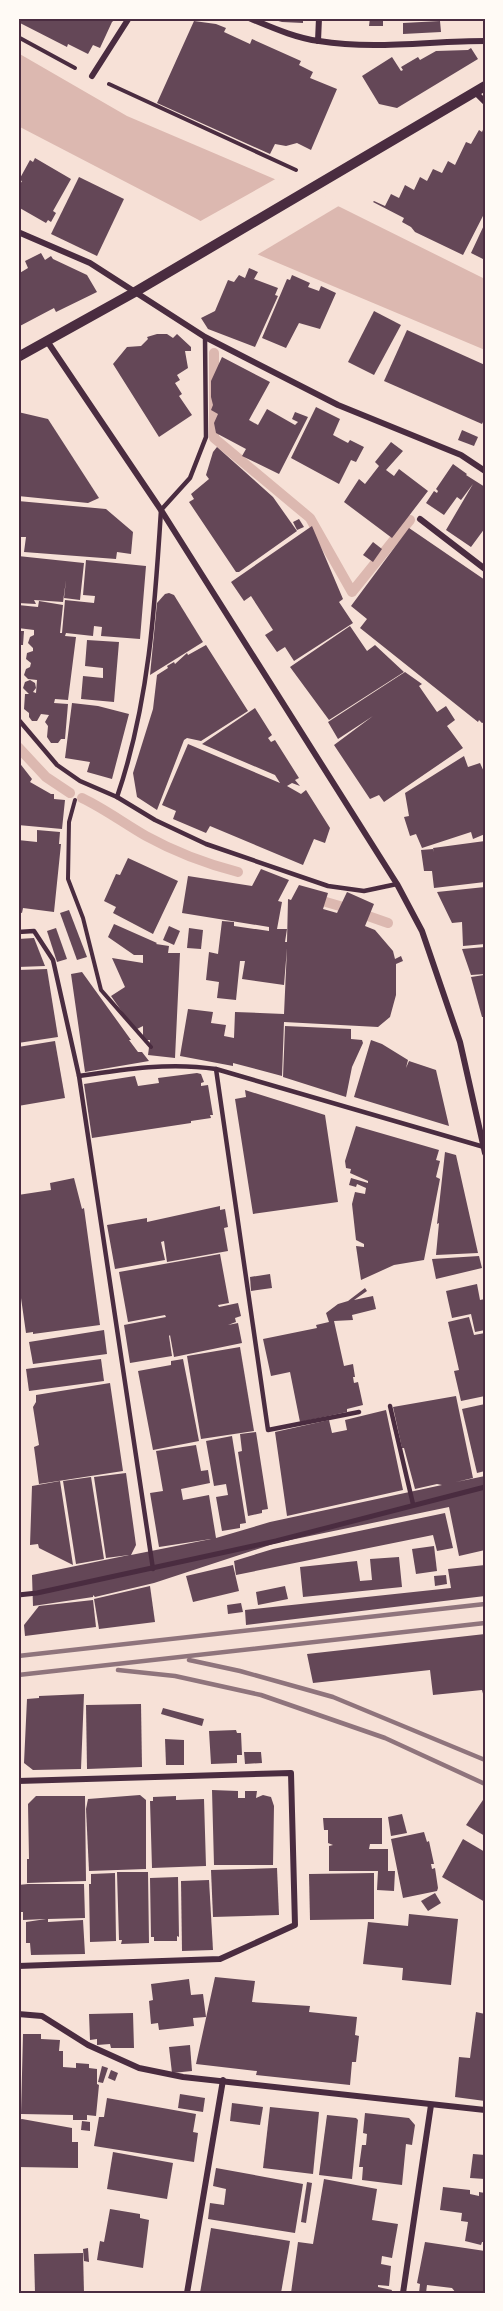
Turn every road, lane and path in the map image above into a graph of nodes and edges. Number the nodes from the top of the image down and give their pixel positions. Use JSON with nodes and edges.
{"nodes":[{"id":1,"x":129,"y":18,"type":"edge"},
{"id":2,"x":249,"y":18,"type":"edge"},
{"id":3,"x":319,"y":18,"type":"edge"},
{"id":4,"x":18,"y":37,"type":"edge"},
{"id":5,"x":318,"y":41,"type":"junction"},
{"id":6,"x":485,"y":41,"type":"edge"},
{"id":7,"x":92,"y":76,"type":"junction"},
{"id":8,"x":480,"y":89,"type":"edge"},
{"id":9,"x":485,"y":102,"type":"edge"},
{"id":10,"x":297,"y":170,"type":"dead end"},
{"id":11,"x":18,"y":232,"type":"edge"},
{"id":12,"x":135,"y":292,"type":"junction"},
{"id":13,"x":205,"y":338,"type":"junction"},
{"id":14,"x":47,"y":341,"type":"junction"},
{"id":15,"x":18,"y":357,"type":"edge"},
{"id":16,"x":485,"y":471,"type":"edge"},
{"id":17,"x":161,"y":510,"type":"junction"},
{"id":18,"x":420,"y":519,"type":"dead end"},
{"id":19,"x":485,"y":569,"type":"edge"},
{"id":20,"x":18,"y":719,"type":"edge"},
{"id":21,"x":80,"y":781,"type":"junction"},
{"id":22,"x":117,"y":797,"type":"junction"},
{"id":23,"x":397,"y":884,"type":"junction"},
{"id":24,"x":18,"y":932,"type":"edge"},
{"id":25,"x":167,"y":1065,"type":"junction"},
{"id":26,"x":216,"y":1069,"type":"junction"},
{"id":27,"x":79,"y":1076,"type":"junction"},
{"id":28,"x":484,"y":1150,"type":"edge"},
{"id":29,"x":390,"y":1406,"type":"dead end"},
{"id":30,"x":358,"y":1412,"type":"dead end"},
{"id":31,"x":485,"y":1487,"type":"edge"},
{"id":32,"x":413,"y":1504,"type":"junction"},
{"id":33,"x":153,"y":1569,"type":"junction"},
{"id":34,"x":18,"y":1595,"type":"edge"},
{"id":35,"x":18,"y":1781,"type":"edge"},
{"id":36,"x":18,"y":1966,"type":"edge"},
{"id":37,"x":18,"y":2014,"type":"edge"},
{"id":38,"x":223,"y":2080,"type":"junction"},
{"id":39,"x":431,"y":2104,"type":"junction"},
{"id":40,"x":485,"y":2110,"type":"edge"},
{"id":41,"x":187,"y":2293,"type":"edge"},
{"id":42,"x":403,"y":2293,"type":"edge"}],
"edges":[{"from":1,"to":7,"type":"street"},
{"from":2,"to":5,"type":"street"},
{"from":3,"to":5,"type":"street"},
{"from":4,"to":7,"type":"path"},
{"from":5,"to":6,"type":"street"},
{"from":7,"to":10,"type":"path"},
{"from":8,"to":9,"type":"street"},
{"from":8,"to":12,"type":"street"},
{"from":11,"to":12,"type":"street"},
{"from":12,"to":13,"type":"street"},
{"from":12,"to":14,"type":"street"},
{"from":13,"to":16,"type":"street"},
{"from":13,"to":17,"type":"lane"},
{"from":14,"to":15,"type":"street"},
{"from":14,"to":17,"type":"street"},
{"from":17,"to":22,"type":"lane"},
{"from":17,"to":23,"type":"street"},
{"from":18,"to":19,"type":"street"},
{"from":20,"to":21,"type":"lane"},
{"from":21,"to":22,"type":"lane"},
{"from":21,"to":25,"type":"path"},
{"from":22,"to":23,"type":"lane"},
{"from":23,"to":28,"type":"street"},
{"from":24,"to":27,"type":"lane"},
{"from":25,"to":26,"type":"lane"},
{"from":25,"to":27,"type":"lane"},
{"from":26,"to":28,"type":"lane"},
{"from":26,"to":30,"type":"lane"},
{"from":27,"to":33,"type":"lane"},
{"from":29,"to":32,"type":"lane"},
{"from":31,"to":32,"type":"street"},
{"from":32,"to":33,"type":"street"},
{"from":33,"to":34,"type":"street"},
{"from":35,"to":36,"type":"street"},
{"from":37,"to":38,"type":"street"},
{"from":38,"to":39,"type":"street"},
{"from":38,"to":41,"type":"street"},
{"from":39,"to":40,"type":"street"},
{"from":39,"to":42,"type":"street"}]}
